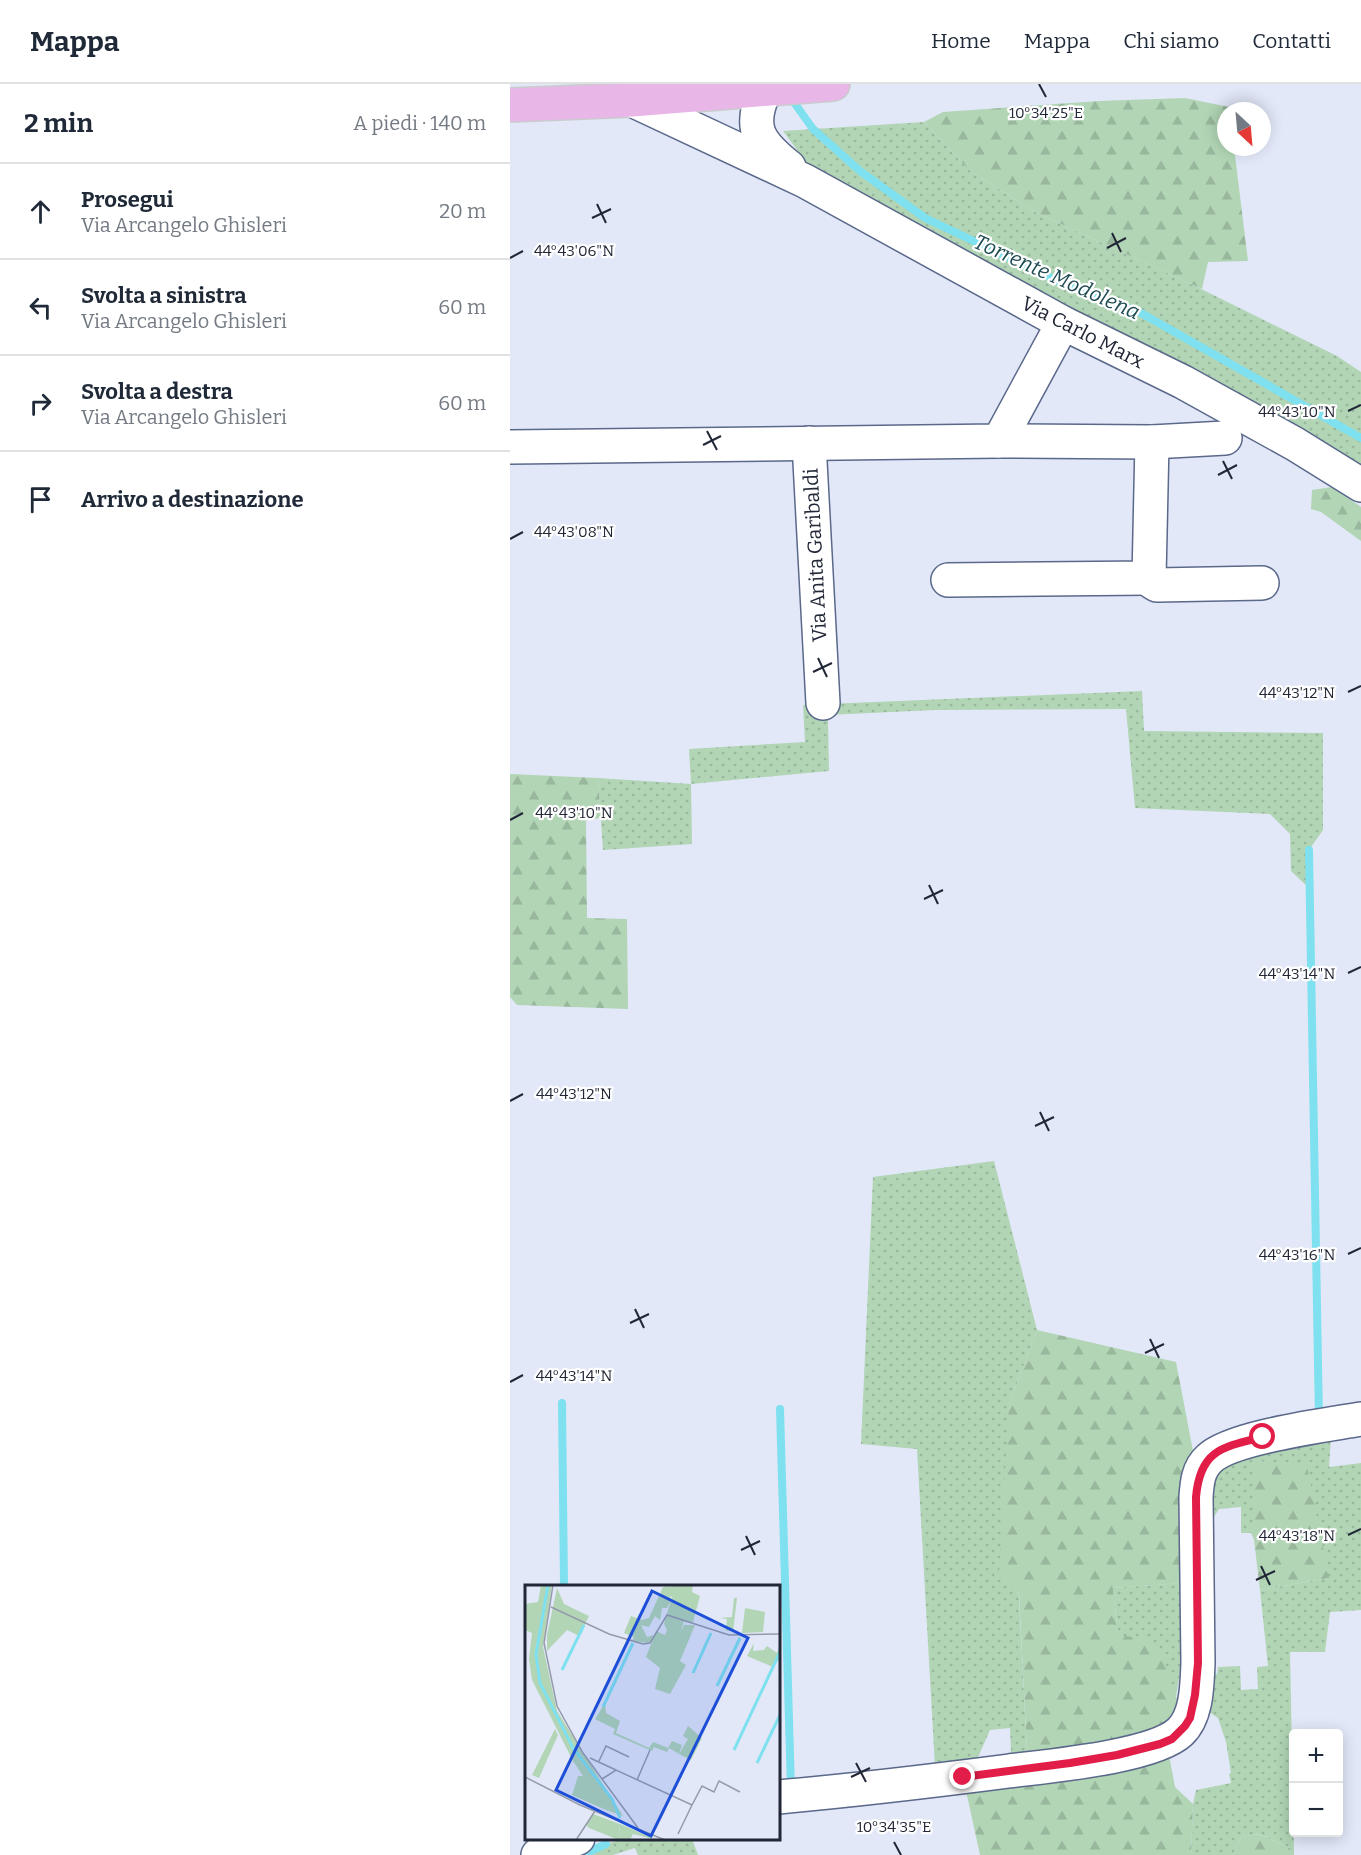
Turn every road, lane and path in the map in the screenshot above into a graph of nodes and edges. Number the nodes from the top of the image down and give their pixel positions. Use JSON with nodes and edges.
{"nodes":[{"id":1,"x":833,"y":84,"type":"edge"},
{"id":2,"x":757,"y":91,"type":"junction"},
{"id":3,"x":632,"y":100,"type":"junction"},
{"id":4,"x":510,"y":105,"type":"edge"},
{"id":5,"x":805,"y":181,"type":"junction"},
{"id":6,"x":1063,"y":323,"type":"junction"},
{"id":7,"x":1225,"y":438,"type":"dead end"},
{"id":8,"x":999,"y":441,"type":"junction"},
{"id":9,"x":1152,"y":442,"type":"junction"},
{"id":10,"x":810,"y":443,"type":"junction"},
{"id":11,"x":510,"y":447,"type":"edge"},
{"id":12,"x":1361,"y":485,"type":"edge"},
{"id":13,"x":1149,"y":578,"type":"junction"},
{"id":14,"x":948,"y":580,"type":"dead end"},
{"id":15,"x":1262,"y":583,"type":"dead end"},
{"id":16,"x":823,"y":704,"type":"dead end"},
{"id":17,"x":1361,"y":1419,"type":"edge"},
{"id":18,"x":780,"y":1797,"type":"edge"},
{"id":19,"x":576,"y":1840,"type":"edge"},
{"id":20,"x":538,"y":1855,"type":"edge"}],
"edges":[{"from":1,"to":2,"type":"main road"},
{"from":2,"to":3,"type":"main road"},
{"from":2,"to":5,"type":"street","name":"Via Carlo Marx"},
{"from":3,"to":4,"type":"main road"},
{"from":3,"to":5,"type":"street","name":"Via Carlo Marx"},
{"from":5,"to":6,"type":"street","name":"Via Carlo Marx"},
{"from":6,"to":8,"type":"street"},
{"from":6,"to":12,"type":"street","name":"Via Carlo Marx"},
{"from":7,"to":9,"type":"street","name":"Via Anita Garibaldi"},
{"from":8,"to":9,"type":"street","name":"Via Anita Garibaldi"},
{"from":8,"to":10,"type":"street","name":"Via Anita Garibaldi"},
{"from":9,"to":13,"type":"street"},
{"from":10,"to":11,"type":"street","name":"Via Anita Garibaldi"},
{"from":10,"to":16,"type":"street","name":"Via Anita Garibaldi"},
{"from":13,"to":14,"type":"street"},
{"from":13,"to":15,"type":"street"},
{"from":17,"to":18,"type":"street"},
{"from":19,"to":20,"type":"street"}]}
